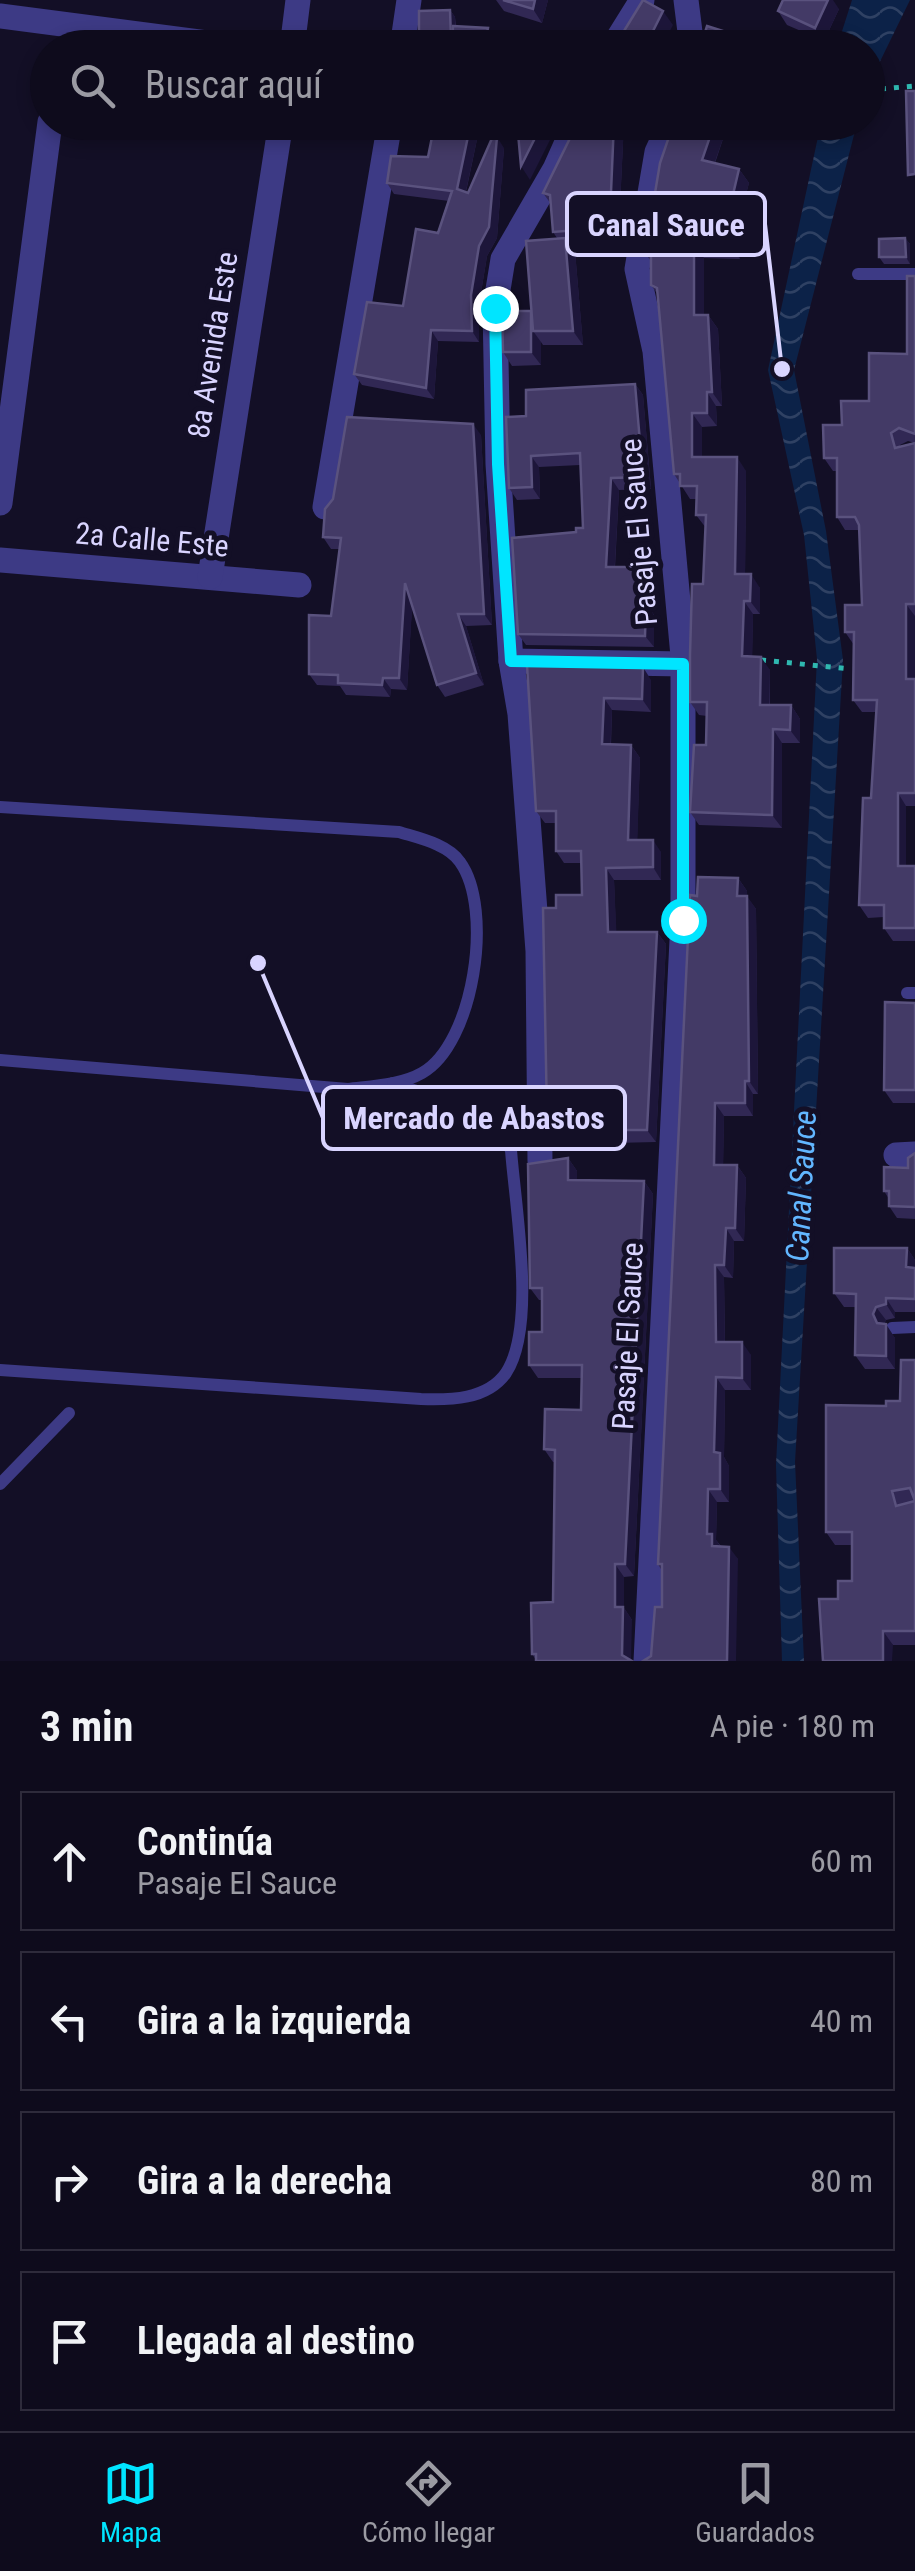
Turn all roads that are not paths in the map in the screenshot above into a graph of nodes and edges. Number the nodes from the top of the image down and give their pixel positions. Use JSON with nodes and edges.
{"nodes":[{"id":1,"x":298,"y":0,"type":"edge"},
{"id":2,"x":410,"y":0,"type":"edge"},
{"id":3,"x":642,"y":0,"type":"edge"},
{"id":4,"x":686,"y":0,"type":"edge"},
{"id":5,"x":0,"y":16,"type":"edge"},
{"id":6,"x":43,"y":30,"type":"edge"},
{"id":7,"x":294,"y":30,"type":"edge"},
{"id":8,"x":405,"y":30,"type":"edge"},
{"id":9,"x":623,"y":30,"type":"edge"},
{"id":10,"x":690,"y":30,"type":"edge"},
{"id":11,"x":48,"y":140,"type":"edge"},
{"id":12,"x":277,"y":140,"type":"edge"},
{"id":13,"x":387,"y":140,"type":"edge"},
{"id":14,"x":568,"y":140,"type":"edge"},
{"id":15,"x":663,"y":140,"type":"edge"},
{"id":16,"x":858,"y":274,"type":"dead end"},
{"id":17,"x":915,"y":274,"type":"edge"},
{"id":18,"x":0,"y":503,"type":"edge"},
{"id":19,"x":326,"y":507,"type":"edge"},
{"id":20,"x":0,"y":560,"type":"edge"},
{"id":21,"x":210,"y":577,"type":"junction"},
{"id":22,"x":299,"y":585,"type":"dead end"},
{"id":23,"x":511,"y":661,"type":"junction"},
{"id":24,"x":683,"y":664,"type":"junction"},
{"id":25,"x":0,"y":807,"type":"edge"},
{"id":26,"x":0,"y":1060,"type":"edge"},
{"id":27,"x":393,"y":1083,"type":"junction"},
{"id":28,"x":540,"y":1161,"type":"edge"},
{"id":29,"x":915,"y":1327,"type":"edge"},
{"id":30,"x":892,"y":1328,"type":"dead end"},
{"id":31,"x":0,"y":1370,"type":"edge"},
{"id":32,"x":69,"y":1414,"type":"dead end"},
{"id":33,"x":0,"y":1484,"type":"edge"},
{"id":34,"x":646,"y":1661,"type":"edge"}],
"edges":[{"from":1,"to":7,"type":"street"},
{"from":2,"to":8,"type":"street"},
{"from":3,"to":9,"type":"street"},
{"from":4,"to":10,"type":"street"},
{"from":5,"to":6,"type":"street"},
{"from":11,"to":18,"type":"street"},
{"from":12,"to":21,"type":"street","name":"8a Avenida Este"},
{"from":13,"to":19,"type":"street"},
{"from":14,"to":23,"type":"street"},
{"from":15,"to":24,"type":"street","name":"Pasaje El Sauce"},
{"from":16,"to":17,"type":"lane"},
{"from":20,"to":21,"type":"street","name":"2a Calle Este"},
{"from":21,"to":22,"type":"street","name":"2a Calle Este"},
{"from":23,"to":24,"type":"street"},
{"from":23,"to":28,"type":"street"},
{"from":24,"to":34,"type":"street","name":"Pasaje El Sauce"},
{"from":25,"to":27,"type":"lane"},
{"from":26,"to":27,"type":"lane"},
{"from":27,"to":31,"type":"lane"},
{"from":29,"to":30,"type":"lane"},
{"from":32,"to":33,"type":"lane"}]}
